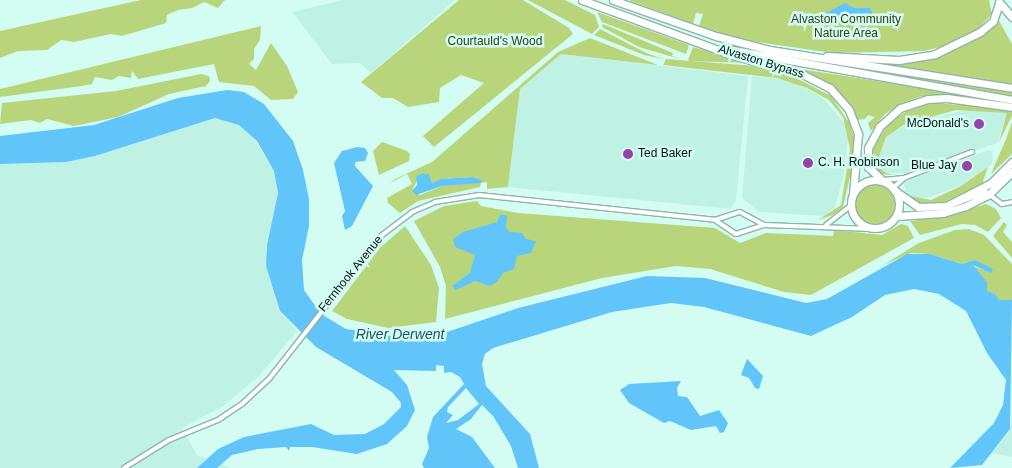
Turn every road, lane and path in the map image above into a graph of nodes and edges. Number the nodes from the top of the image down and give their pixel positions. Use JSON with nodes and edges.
{"nodes":[{"id":1,"x":582,"y":0,"type":"edge"},
{"id":2,"x":613,"y":0,"type":"edge"},
{"id":3,"x":999,"y":3,"type":"edge"},
{"id":4,"x":1012,"y":11,"type":"edge"},
{"id":5,"x":1012,"y":17,"type":"edge"},
{"id":6,"x":710,"y":46,"type":"junction"},
{"id":7,"x":794,"y":54,"type":"junction"},
{"id":8,"x":1012,"y":88,"type":"edge"},
{"id":9,"x":1012,"y":100,"type":"edge"},
{"id":10,"x":1012,"y":107,"type":"edge"},
{"id":11,"x":972,"y":152,"type":"dead end"},
{"id":12,"x":1012,"y":162,"type":"edge"},
{"id":13,"x":1012,"y":172,"type":"edge"},
{"id":14,"x":904,"y":178,"type":"junction"},
{"id":15,"x":882,"y":179,"type":"junction"},
{"id":16,"x":894,"y":189,"type":"junction"},
{"id":17,"x":853,"y":194,"type":"junction"},
{"id":18,"x":988,"y":195,"type":"junction"},
{"id":19,"x":1012,"y":202,"type":"edge"},
{"id":20,"x":952,"y":204,"type":"junction"},
{"id":21,"x":850,"y":206,"type":"junction"},
{"id":22,"x":730,"y":216,"type":"junction"},
{"id":23,"x":896,"y":216,"type":"junction"},
{"id":24,"x":749,"y":218,"type":"junction"},
{"id":25,"x":715,"y":220,"type":"junction"},
{"id":26,"x":764,"y":225,"type":"junction"},
{"id":27,"x":826,"y":225,"type":"junction"},
{"id":28,"x":728,"y":228,"type":"junction"},
{"id":29,"x":747,"y":229,"type":"junction"},
{"id":30,"x":873,"y":229,"type":"junction"},
{"id":31,"x":124,"y":468,"type":"edge"}],
"edges":[{"from":1,"to":6,"type":"highway","name":"Alvaston Bypass"},
{"from":2,"to":7,"type":"highway","name":"Alvaston Bypass"},
{"from":3,"to":4,"type":"highway"},
{"from":3,"to":5,"type":"highway"},
{"from":3,"to":7,"type":"highway"},
{"from":6,"to":9,"type":"highway"},
{"from":6,"to":17,"type":"highway","name":"Alvaston Bypass"},
{"from":7,"to":8,"type":"highway"},
{"from":10,"to":15,"type":"highway"},
{"from":11,"to":14,"type":"street"},
{"from":12,"to":20,"type":"highway"},
{"from":13,"to":18,"type":"highway"},
{"from":14,"to":15,"type":"street"},
{"from":14,"to":16,"type":"street"},
{"from":15,"to":16,"type":"highway"},
{"from":15,"to":17,"type":"highway"},
{"from":16,"to":20,"type":"highway"},
{"from":16,"to":23,"type":"highway"},
{"from":17,"to":21,"type":"highway"},
{"from":18,"to":19,"type":"street"},
{"from":18,"to":20,"type":"street"},
{"from":18,"to":23,"type":"highway"},
{"from":21,"to":27,"type":"street"},
{"from":21,"to":30,"type":"highway"},
{"from":22,"to":24,"type":"street","name":"Fernhook Avenue"},
{"from":22,"to":25,"type":"street","name":"Fernhook Avenue"},
{"from":22,"to":28,"type":"street"},
{"from":23,"to":30,"type":"highway"},
{"from":24,"to":26,"type":"street","name":"Fernhook Avenue"},
{"from":24,"to":29,"type":"street"},
{"from":25,"to":28,"type":"street","name":"Fernhook Avenue"},
{"from":25,"to":31,"type":"street","name":"Fernhook Avenue"},
{"from":26,"to":27,"type":"street","name":"Fernhook Avenue"},
{"from":26,"to":29,"type":"street","name":"Fernhook Avenue"},
{"from":27,"to":30,"type":"street","name":"Fernhook Avenue"},
{"from":28,"to":29,"type":"street","name":"Fernhook Avenue"}]}
